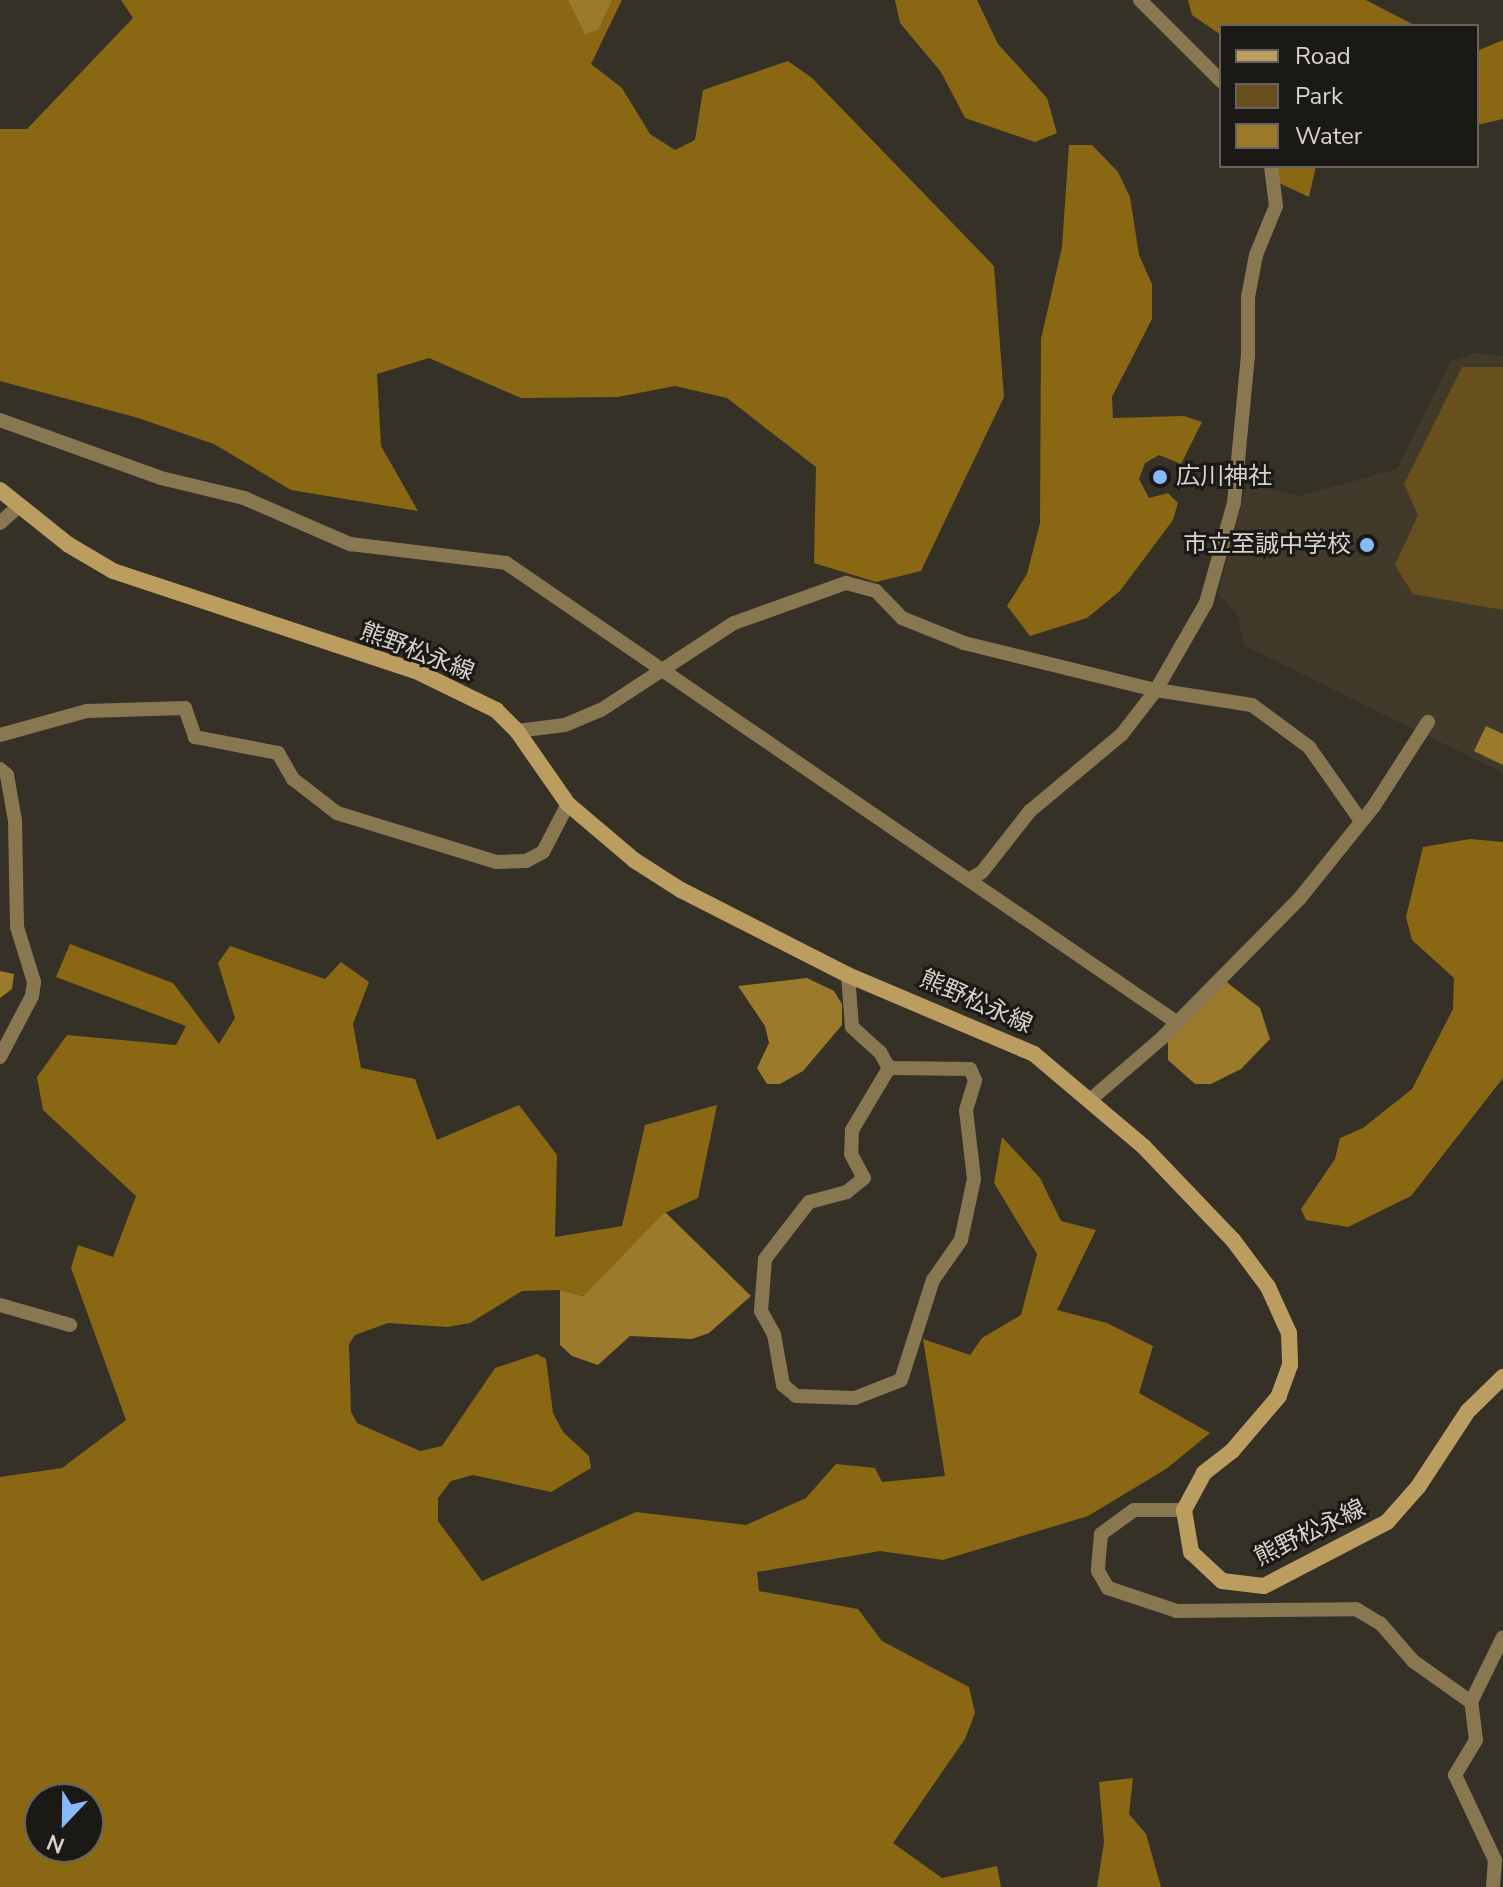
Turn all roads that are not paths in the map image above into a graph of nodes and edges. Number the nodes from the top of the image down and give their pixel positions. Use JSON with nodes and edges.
{"nodes":[{"id":1,"x":1140,"y":0,"type":"edge"},
{"id":2,"x":1219,"y":79,"type":"edge"},
{"id":3,"x":1271,"y":168,"type":"edge"},
{"id":4,"x":0,"y":420,"type":"edge"},
{"id":5,"x":0,"y":490,"type":"edge"},
{"id":6,"x":0,"y":502,"type":"edge"},
{"id":7,"x":19,"y":506,"type":"junction"},
{"id":8,"x":0,"y":523,"type":"edge"},
{"id":9,"x":657,"y":670,"type":"junction"},
{"id":10,"x":1156,"y":690,"type":"junction"},
{"id":11,"x":1428,"y":722,"type":"dead end"},
{"id":12,"x":517,"y":731,"type":"junction"},
{"id":13,"x":0,"y":735,"type":"edge"},
{"id":14,"x":0,"y":769,"type":"edge"},
{"id":15,"x":568,"y":804,"type":"junction"},
{"id":16,"x":1361,"y":821,"type":"junction"},
{"id":17,"x":970,"y":879,"type":"junction"},
{"id":18,"x":848,"y":975,"type":"junction"},
{"id":19,"x":1176,"y":1022,"type":"junction"},
{"id":20,"x":0,"y":1057,"type":"edge"},
{"id":21,"x":889,"y":1068,"type":"junction"},
{"id":22,"x":1090,"y":1100,"type":"junction"},
{"id":23,"x":0,"y":1305,"type":"edge"},
{"id":24,"x":70,"y":1325,"type":"dead end"},
{"id":25,"x":1503,"y":1377,"type":"edge"},
{"id":26,"x":1184,"y":1510,"type":"junction"},
{"id":27,"x":1222,"y":1581,"type":"junction"},
{"id":28,"x":1220,"y":1607,"type":"junction"},
{"id":29,"x":1503,"y":1637,"type":"edge"},
{"id":30,"x":1471,"y":1702,"type":"junction"},
{"id":31,"x":1493,"y":1887,"type":"edge"}],
"edges":[{"from":1,"to":2,"type":"street"},
{"from":3,"to":10,"type":"street"},
{"from":4,"to":9,"type":"street"},
{"from":5,"to":7,"type":"main road","name":"熊野松永線"},
{"from":6,"to":7,"type":"street"},
{"from":7,"to":8,"type":"street"},
{"from":7,"to":12,"type":"main road","name":"熊野松永線"},
{"from":9,"to":10,"type":"street"},
{"from":9,"to":12,"type":"street"},
{"from":9,"to":17,"type":"street"},
{"from":10,"to":16,"type":"street"},
{"from":10,"to":17,"type":"street"},
{"from":11,"to":16,"type":"street"},
{"from":12,"to":15,"type":"main road","name":"熊野松永線"},
{"from":13,"to":15,"type":"street"},
{"from":14,"to":20,"type":"street"},
{"from":15,"to":18,"type":"main road","name":"熊野松永線"},
{"from":16,"to":19,"type":"street"},
{"from":17,"to":19,"type":"street"},
{"from":18,"to":21,"type":"street"},
{"from":18,"to":22,"type":"main road","name":"熊野松永線"},
{"from":19,"to":22,"type":"street"},
{"from":21,"to":21,"type":"street"},
{"from":22,"to":26,"type":"main road","name":"熊野松永線"},
{"from":23,"to":24,"type":"street"},
{"from":25,"to":27,"type":"main road","name":"熊野松永線"},
{"from":26,"to":27,"type":"main road"},
{"from":26,"to":28,"type":"street"},
{"from":27,"to":28,"type":"street"},
{"from":28,"to":30,"type":"street"},
{"from":29,"to":30,"type":"street"},
{"from":30,"to":31,"type":"street"}]}
